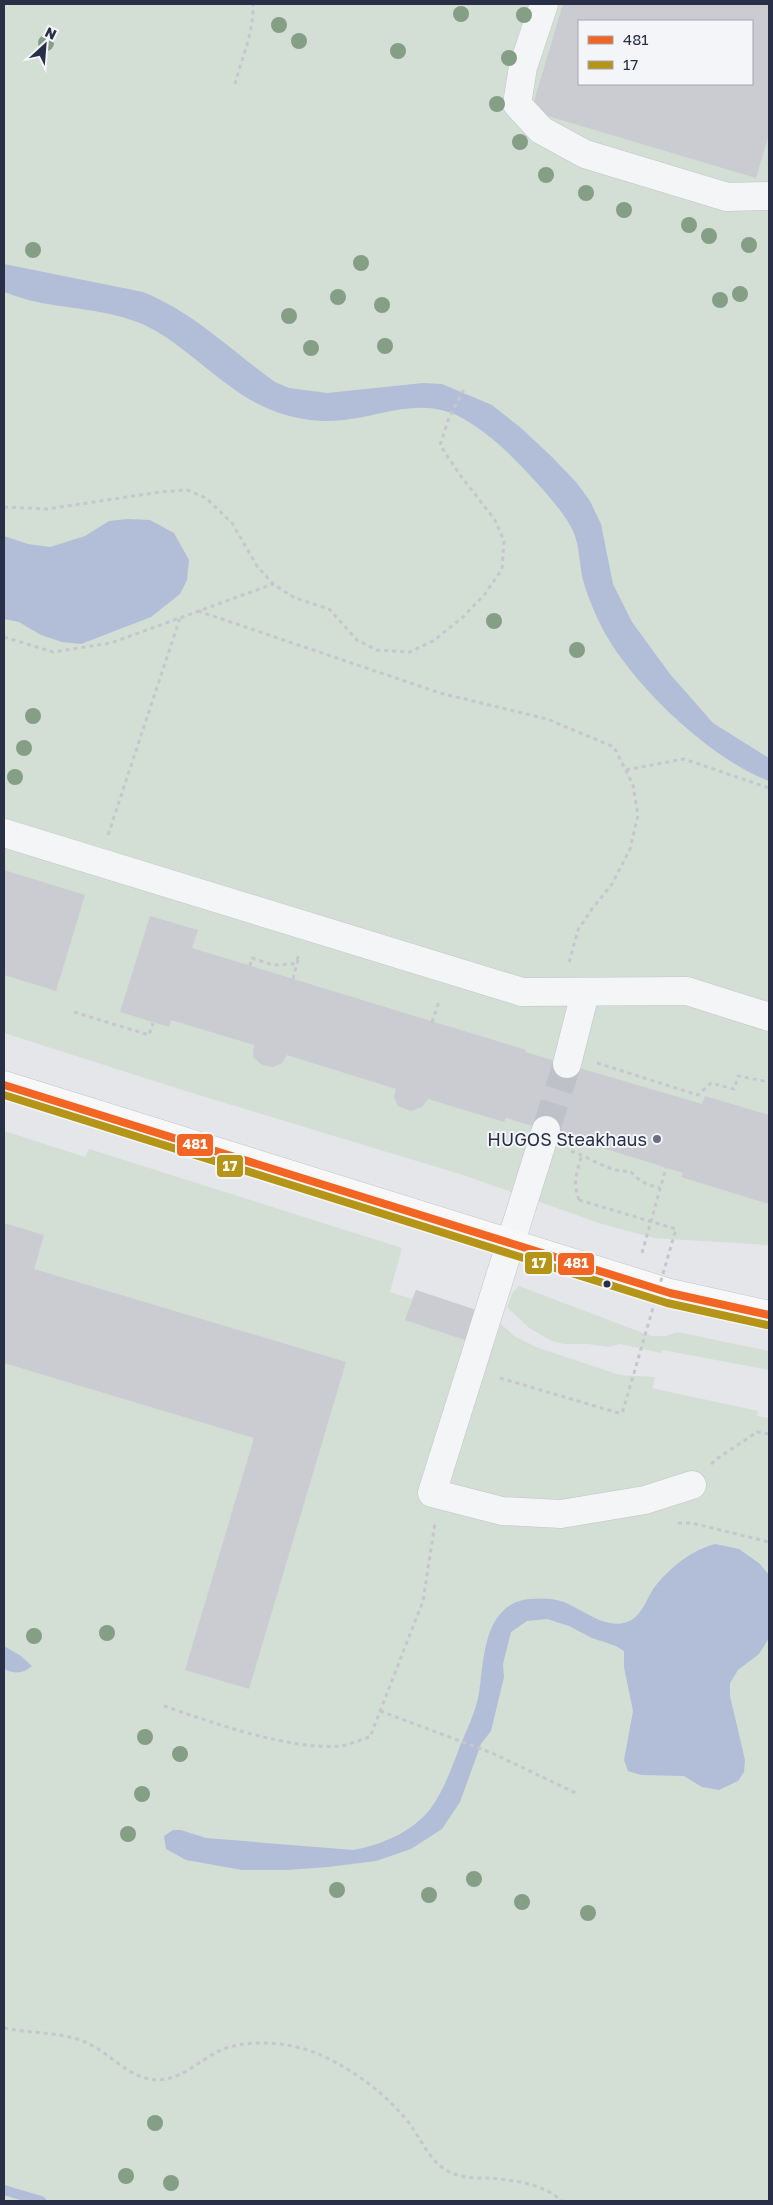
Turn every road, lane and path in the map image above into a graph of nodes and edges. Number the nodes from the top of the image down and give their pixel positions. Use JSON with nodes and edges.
{"nodes":[{"id":1,"x":253,"y":4,"type":"edge"},
{"id":2,"x":544,"y":4,"type":"edge"},
{"id":3,"x":234,"y":84,"type":"dead end"},
{"id":4,"x":769,"y":196,"type":"edge"},
{"id":5,"x":465,"y":387,"type":"dead end"},
{"id":6,"x":4,"y":507,"type":"edge"},
{"id":7,"x":273,"y":584,"type":"junction"},
{"id":8,"x":198,"y":611,"type":"junction"},
{"id":9,"x":180,"y":618,"type":"junction"},
{"id":10,"x":4,"y":637,"type":"edge"},
{"id":11,"x":626,"y":770,"type":"junction"},
{"id":12,"x":769,"y":788,"type":"edge"},
{"id":13,"x":111,"y":823,"type":"dead end"},
{"id":14,"x":4,"y":833,"type":"edge"},
{"id":15,"x":309,"y":927,"type":"junction"},
{"id":16,"x":298,"y":958,"type":"junction"},
{"id":17,"x":250,"y":966,"type":"dead end"},
{"id":18,"x":293,"y":979,"type":"dead end"},
{"id":19,"x":573,"y":992,"type":"junction"},
{"id":20,"x":74,"y":1012,"type":"dead end"},
{"id":21,"x":769,"y":1017,"type":"edge"},
{"id":22,"x":153,"y":1022,"type":"dead end"},
{"id":23,"x":568,"y":1059,"type":"joint"},
{"id":24,"x":769,"y":1082,"type":"edge"},
{"id":25,"x":4,"y":1084,"type":"edge"},
{"id":26,"x":544,"y":1136,"type":"joint"},
{"id":27,"x":582,"y":1154,"type":"junction"},
{"id":28,"x":666,"y":1168,"type":"dead end"},
{"id":29,"x":660,"y":1188,"type":"junction"},
{"id":30,"x":510,"y":1244,"type":"junction"},
{"id":31,"x":633,"y":1282,"type":"junction"},
{"id":32,"x":769,"y":1315,"type":"edge"},
{"id":33,"x":524,"y":1385,"type":"dead end"},
{"id":34,"x":769,"y":1434,"type":"edge"},
{"id":35,"x":692,"y":1485,"type":"joint"},
{"id":36,"x":432,"y":1493,"type":"junction"},
{"id":37,"x":673,"y":1523,"type":"dead end"},
{"id":38,"x":769,"y":1542,"type":"edge"},
{"id":39,"x":164,"y":1706,"type":"dead end"},
{"id":40,"x":380,"y":1711,"type":"junction"},
{"id":41,"x":578,"y":1794,"type":"dead end"},
{"id":42,"x":4,"y":2028,"type":"edge"},
{"id":43,"x":562,"y":2201,"type":"edge"}],
"edges":[{"from":1,"to":3,"type":"path"},
{"from":2,"to":4,"type":"lane"},
{"from":5,"to":7,"type":"path"},
{"from":6,"to":7,"type":"path"},
{"from":7,"to":8,"type":"path"},
{"from":8,"to":9,"type":"path"},
{"from":8,"to":11,"type":"path"},
{"from":9,"to":10,"type":"path"},
{"from":9,"to":13,"type":"path"},
{"from":11,"to":12,"type":"path"},
{"from":11,"to":19,"type":"path"},
{"from":14,"to":15,"type":"lane"},
{"from":15,"to":16,"type":"path"},
{"from":15,"to":19,"type":"lane"},
{"from":16,"to":17,"type":"path"},
{"from":16,"to":18,"type":"path"},
{"from":19,"to":21,"type":"lane"},
{"from":19,"to":23,"type":"lane"},
{"from":20,"to":22,"type":"path"},
{"from":23,"to":24,"type":"path"},
{"from":25,"to":30,"type":"main road"},
{"from":26,"to":27,"type":"path"},
{"from":26,"to":30,"type":"lane"},
{"from":27,"to":29,"type":"path"},
{"from":27,"to":33,"type":"path","bridge":true},
{"from":28,"to":29,"type":"path"},
{"from":29,"to":31,"type":"path"},
{"from":30,"to":31,"type":"main road"},
{"from":30,"to":36,"type":"lane"},
{"from":31,"to":32,"type":"main road"},
{"from":34,"to":35,"type":"path"},
{"from":35,"to":36,"type":"lane"},
{"from":36,"to":40,"type":"path"},
{"from":37,"to":38,"type":"path"},
{"from":39,"to":40,"type":"path"},
{"from":40,"to":41,"type":"path"},
{"from":42,"to":43,"type":"path"}]}
